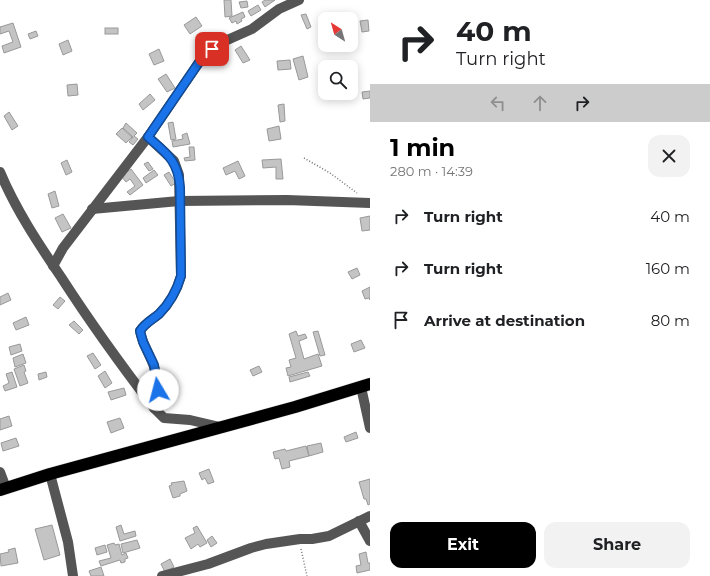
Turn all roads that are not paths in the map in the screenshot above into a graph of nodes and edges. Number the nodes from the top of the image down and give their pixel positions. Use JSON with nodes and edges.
{"nodes":[{"id":1,"x":293,"y":1,"type":"edge"},
{"id":2,"x":148,"y":137,"type":"junction"},
{"id":3,"x":0,"y":172,"type":"edge"},
{"id":4,"x":366,"y":200,"type":"edge"},
{"id":5,"x":179,"y":201,"type":"junction"},
{"id":6,"x":92,"y":209,"type":"junction"},
{"id":7,"x":53,"y":266,"type":"junction"},
{"id":8,"x":366,"y":386,"type":"edge"},
{"id":9,"x":154,"y":408,"type":"junction"},
{"id":10,"x":220,"y":427,"type":"junction"},
{"id":11,"x":370,"y":428,"type":"edge"},
{"id":12,"x":0,"y":472,"type":"edge"},
{"id":13,"x":50,"y":474,"type":"junction"},
{"id":14,"x":3,"y":489,"type":"edge"},
{"id":15,"x":370,"y":516,"type":"edge"},
{"id":16,"x":359,"y":521,"type":"junction"},
{"id":17,"x":370,"y":541,"type":"edge"},
{"id":18,"x":73,"y":576,"type":"edge"},
{"id":19,"x":162,"y":576,"type":"edge"}],
"edges":[{"from":1,"to":2,"type":"street"},
{"from":2,"to":5,"type":"street"},
{"from":2,"to":6,"type":"street"},
{"from":3,"to":7,"type":"street"},
{"from":4,"to":5,"type":"street"},
{"from":5,"to":6,"type":"street"},
{"from":5,"to":9,"type":"street"},
{"from":6,"to":7,"type":"street"},
{"from":7,"to":9,"type":"street"},
{"from":8,"to":10,"type":"highway"},
{"from":8,"to":11,"type":"street"},
{"from":9,"to":10,"type":"street"},
{"from":10,"to":13,"type":"highway"},
{"from":12,"to":14,"type":"street"},
{"from":13,"to":14,"type":"highway"},
{"from":13,"to":18,"type":"street"},
{"from":15,"to":16,"type":"street"},
{"from":16,"to":17,"type":"street"},
{"from":16,"to":19,"type":"street"}]}
